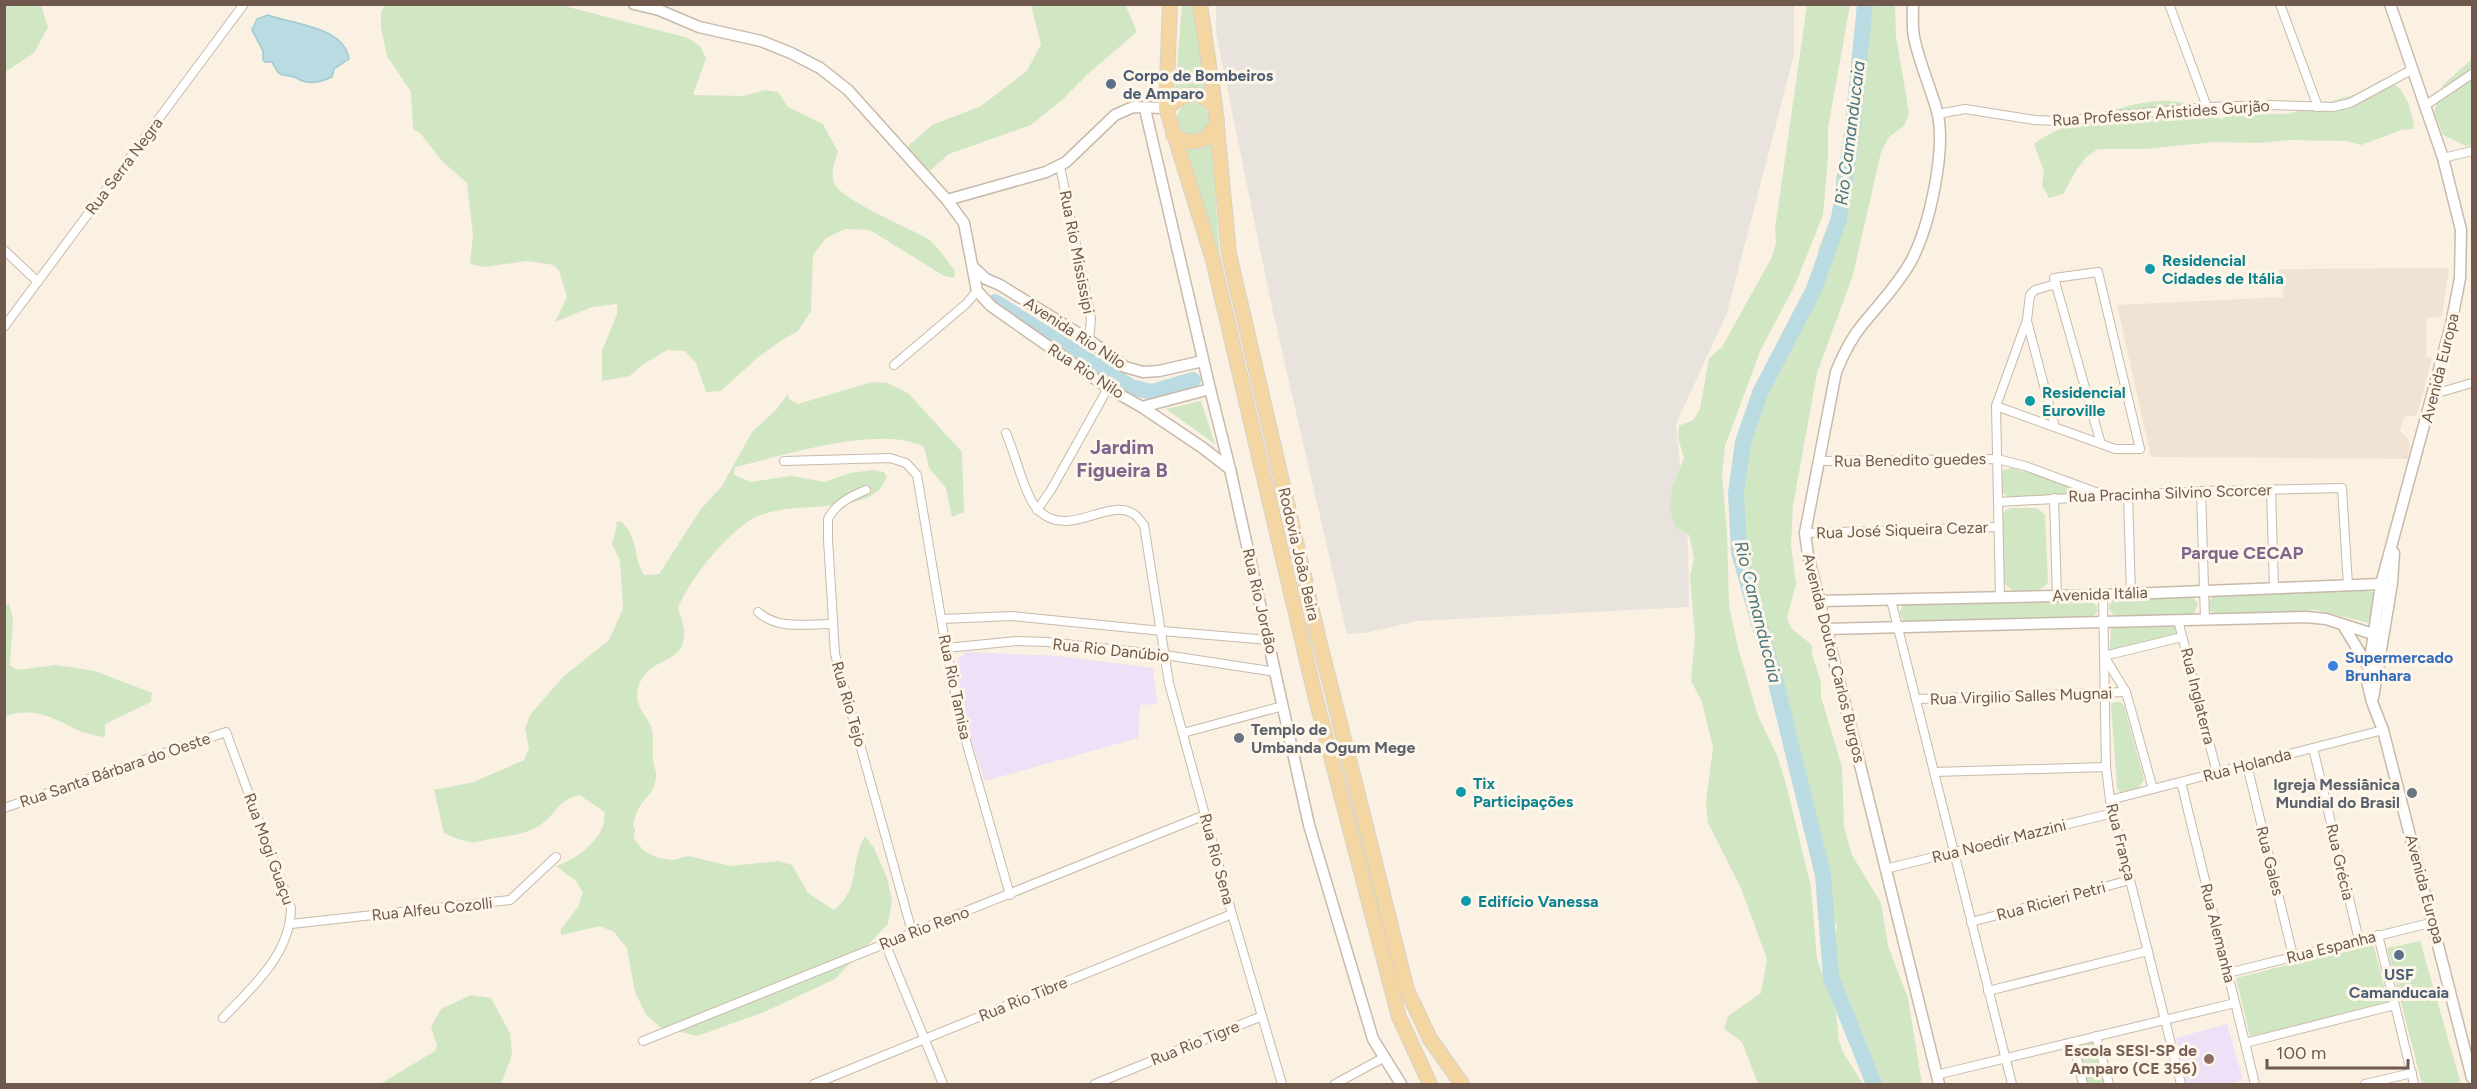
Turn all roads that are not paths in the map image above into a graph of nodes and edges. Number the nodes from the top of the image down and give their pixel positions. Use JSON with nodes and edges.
{"nodes":[{"id":1,"x":244,"y":4,"type":"edge"},
{"id":2,"x":634,"y":4,"type":"edge"},
{"id":3,"x":1170,"y":4,"type":"edge"},
{"id":4,"x":1200,"y":4,"type":"edge"},
{"id":5,"x":1913,"y":4,"type":"edge"},
{"id":6,"x":2169,"y":4,"type":"edge"},
{"id":7,"x":2280,"y":4,"type":"edge"},
{"id":8,"x":2390,"y":4,"type":"edge"},
{"id":9,"x":2413,"y":69,"type":"junction"},
{"id":10,"x":2472,"y":74,"type":"edge"},
{"id":11,"x":2426,"y":105,"type":"junction"},
{"id":12,"x":1215,"y":106,"type":"junction"},
{"id":13,"x":2207,"y":107,"type":"junction"},
{"id":14,"x":2318,"y":107,"type":"junction"},
{"id":15,"x":1166,"y":108,"type":"junction"},
{"id":16,"x":1145,"y":109,"type":"junction"},
{"id":17,"x":1938,"y":114,"type":"junction"},
{"id":18,"x":1217,"y":120,"type":"junction"},
{"id":19,"x":1173,"y":135,"type":"junction"},
{"id":20,"x":2472,"y":151,"type":"edge"},
{"id":21,"x":2443,"y":158,"type":"junction"},
{"id":22,"x":1060,"y":166,"type":"junction"},
{"id":23,"x":947,"y":200,"type":"junction"},
{"id":24,"x":4,"y":250,"type":"edge"},
{"id":25,"x":974,"y":268,"type":"junction"},
{"id":26,"x":986,"y":279,"type":"junction"},
{"id":27,"x":38,"y":282,"type":"junction"},
{"id":28,"x":2056,"y":284,"type":"junction"},
{"id":29,"x":977,"y":291,"type":"junction"},
{"id":30,"x":2026,"y":320,"type":"junction"},
{"id":31,"x":4,"y":327,"type":"edge"},
{"id":32,"x":1089,"y":340,"type":"junction"},
{"id":33,"x":1203,"y":361,"type":"junction"},
{"id":34,"x":894,"y":366,"type":"dead end"},
{"id":35,"x":2472,"y":383,"type":"edge"},
{"id":36,"x":1108,"y":388,"type":"junction"},
{"id":37,"x":1210,"y":389,"type":"junction"},
{"id":38,"x":2434,"y":394,"type":"junction"},
{"id":39,"x":1996,"y":406,"type":"junction"},
{"id":40,"x":1142,"y":407,"type":"junction"},
{"id":41,"x":2055,"y":427,"type":"junction"},
{"id":42,"x":1006,"y":433,"type":"dead end"},
{"id":43,"x":2101,"y":444,"type":"junction"},
{"id":44,"x":1997,"y":459,"type":"junction"},
{"id":45,"x":784,"y":461,"type":"dead end"},
{"id":46,"x":1818,"y":461,"type":"junction"},
{"id":47,"x":1230,"y":469,"type":"junction"},
{"id":48,"x":2271,"y":489,"type":"junction"},
{"id":49,"x":866,"y":490,"type":"dead end"},
{"id":50,"x":2201,"y":491,"type":"junction"},
{"id":51,"x":2128,"y":494,"type":"junction"},
{"id":52,"x":2104,"y":495,"type":"junction"},
{"id":53,"x":2054,"y":498,"type":"junction"},
{"id":54,"x":1998,"y":501,"type":"junction"},
{"id":55,"x":1037,"y":510,"type":"junction"},
{"id":56,"x":2397,"y":523,"type":"junction"},
{"id":57,"x":1998,"y":527,"type":"junction"},
{"id":58,"x":1805,"y":533,"type":"junction"},
{"id":59,"x":2381,"y":584,"type":"junction"},
{"id":60,"x":2348,"y":585,"type":"junction"},
{"id":61,"x":2274,"y":588,"type":"junction"},
{"id":62,"x":2204,"y":591,"type":"junction"},
{"id":63,"x":2131,"y":594,"type":"junction"},
{"id":64,"x":2103,"y":595,"type":"junction"},
{"id":65,"x":2057,"y":596,"type":"junction"},
{"id":66,"x":2000,"y":597,"type":"junction"},
{"id":67,"x":1891,"y":600,"type":"junction"},
{"id":68,"x":1819,"y":601,"type":"junction"},
{"id":69,"x":2388,"y":607,"type":"junction"},
{"id":70,"x":758,"y":612,"type":"dead end"},
{"id":71,"x":941,"y":619,"type":"junction"},
{"id":72,"x":2205,"y":619,"type":"junction"},
{"id":73,"x":2178,"y":620,"type":"junction"},
{"id":74,"x":2103,"y":622,"type":"junction"},
{"id":75,"x":832,"y":624,"type":"junction"},
{"id":76,"x":2343,"y":625,"type":"junction"},
{"id":77,"x":1898,"y":627,"type":"junction"},
{"id":78,"x":1826,"y":629,"type":"junction"},
{"id":79,"x":1162,"y":631,"type":"junction"},
{"id":80,"x":2378,"y":632,"type":"junction"},
{"id":81,"x":2182,"y":637,"type":"junction"},
{"id":82,"x":1269,"y":640,"type":"junction"},
{"id":83,"x":946,"y":648,"type":"junction"},
{"id":84,"x":1165,"y":655,"type":"junction"},
{"id":85,"x":2104,"y":657,"type":"junction"},
{"id":86,"x":2368,"y":666,"type":"junction"},
{"id":87,"x":1276,"y":672,"type":"junction"},
{"id":88,"x":2126,"y":692,"type":"junction"},
{"id":89,"x":2105,"y":693,"type":"junction"},
{"id":90,"x":1916,"y":699,"type":"junction"},
{"id":91,"x":2372,"y":702,"type":"junction"},
{"id":92,"x":1283,"y":706,"type":"junction"},
{"id":93,"x":2383,"y":730,"type":"junction"},
{"id":94,"x":226,"y":732,"type":"joint"},
{"id":95,"x":1183,"y":733,"type":"junction"},
{"id":96,"x":2313,"y":748,"type":"junction"},
{"id":97,"x":2247,"y":765,"type":"junction"},
{"id":98,"x":2106,"y":766,"type":"junction"},
{"id":99,"x":1934,"y":772,"type":"junction"},
{"id":100,"x":2217,"y":773,"type":"junction"},
{"id":101,"x":2181,"y":782,"type":"junction"},
{"id":102,"x":2153,"y":789,"type":"junction"},
{"id":103,"x":2110,"y":800,"type":"junction"},
{"id":104,"x":4,"y":808,"type":"edge"},
{"id":105,"x":2113,"y":813,"type":"junction"},
{"id":106,"x":1205,"y":815,"type":"junction"},
{"id":107,"x":1954,"y":852,"type":"junction"},
{"id":108,"x":556,"y":857,"type":"dead end"},
{"id":109,"x":1886,"y":869,"type":"junction"},
{"id":110,"x":2130,"y":880,"type":"junction"},
{"id":111,"x":1010,"y":895,"type":"junction"},
{"id":112,"x":1232,"y":914,"type":"junction"},
{"id":113,"x":1971,"y":922,"type":"junction"},
{"id":114,"x":2434,"y":922,"type":"junction"},
{"id":115,"x":291,"y":924,"type":"junction"},
{"id":116,"x":912,"y":932,"type":"junction"},
{"id":117,"x":2378,"y":935,"type":"junction"},
{"id":118,"x":2359,"y":940,"type":"junction"},
{"id":119,"x":885,"y":943,"type":"junction"},
{"id":120,"x":2148,"y":951,"type":"junction"},
{"id":121,"x":2294,"y":957,"type":"junction"},
{"id":122,"x":2228,"y":973,"type":"junction"},
{"id":123,"x":1988,"y":991,"type":"junction"},
{"id":124,"x":2235,"y":1003,"type":"junction"},
{"id":125,"x":2395,"y":1005,"type":"junction"},
{"id":126,"x":1262,"y":1016,"type":"junction"},
{"id":127,"x":223,"y":1018,"type":"dead end"},
{"id":128,"x":2165,"y":1020,"type":"junction"},
{"id":129,"x":2096,"y":1036,"type":"junction"},
{"id":130,"x":925,"y":1040,"type":"junction"},
{"id":131,"x":643,"y":1041,"type":"dead end"},
{"id":132,"x":2073,"y":1042,"type":"junction"},
{"id":133,"x":2245,"y":1043,"type":"junction"},
{"id":134,"x":1383,"y":1058,"type":"junction"},
{"id":135,"x":2005,"y":1058,"type":"junction"},
{"id":136,"x":2412,"y":1073,"type":"junction"},
{"id":137,"x":2472,"y":1078,"type":"edge"},
{"id":138,"x":1937,"y":1080,"type":"edge"},
{"id":139,"x":814,"y":1084,"type":"edge"},
{"id":140,"x":943,"y":1084,"type":"edge"},
{"id":141,"x":1095,"y":1084,"type":"edge"},
{"id":142,"x":1282,"y":1084,"type":"edge"},
{"id":143,"x":1335,"y":1084,"type":"edge"},
{"id":144,"x":1401,"y":1084,"type":"edge"},
{"id":145,"x":1430,"y":1084,"type":"edge"},
{"id":146,"x":1462,"y":1084,"type":"edge"},
{"id":147,"x":2012,"y":1084,"type":"edge"},
{"id":148,"x":2083,"y":1084,"type":"edge"},
{"id":149,"x":2109,"y":1084,"type":"edge"},
{"id":150,"x":2181,"y":1084,"type":"edge"},
{"id":151,"x":2255,"y":1084,"type":"edge"},
{"id":152,"x":2365,"y":1084,"type":"edge"},
{"id":153,"x":2414,"y":1084,"type":"edge"}],
"edges":[{"from":1,"to":27,"type":"street","name":"Rua Serra Negra"},
{"from":2,"to":23,"type":"street"},
{"from":3,"to":15,"type":"main road","name":"Rodovia João Beira"},
{"from":4,"to":12,"type":"main road","name":"Rodovia João Beira"},
{"from":5,"to":17,"type":"street","name":"Avenida Doutor Carlos Burgos"},
{"from":6,"to":13,"type":"street"},
{"from":7,"to":14,"type":"street"},
{"from":8,"to":9,"type":"street","name":"Avenida Europa"},
{"from":9,"to":11,"type":"street","name":"Avenida Europa"},
{"from":9,"to":14,"type":"street","name":"Rua Professor Aristides Gurjão"},
{"from":10,"to":11,"type":"street"},
{"from":11,"to":21,"type":"street","name":"Avenida Europa"},
{"from":12,"to":15,"type":"main road"},
{"from":12,"to":18,"type":"main road","name":"Rodovia João Beira"},
{"from":13,"to":14,"type":"street","name":"Rua Professor Aristides Gurjão"},
{"from":13,"to":17,"type":"street","name":"Rua Professor Aristides Gurjão"},
{"from":15,"to":16,"type":"street"},
{"from":15,"to":19,"type":"main road","name":"Rodovia João Beira"},
{"from":16,"to":22,"type":"street"},
{"from":16,"to":33,"type":"street","name":"Rua Rio Jordão"},
{"from":17,"to":46,"type":"street","name":"Avenida Doutor Carlos Burgos"},
{"from":18,"to":19,"type":"main road"},
{"from":18,"to":146,"type":"main road","name":"Rodovia João Beira"},
{"from":19,"to":145,"type":"main road","name":"Rodovia João Beira"},
{"from":20,"to":21,"type":"street"},
{"from":21,"to":38,"type":"street","name":"Avenida Europa"},
{"from":22,"to":23,"type":"street"},
{"from":22,"to":32,"type":"street","name":"Rua Rio Mississipi"},
{"from":23,"to":25,"type":"street"},
{"from":24,"to":27,"type":"street"},
{"from":25,"to":26,"type":"street","name":"Avenida Rio Nilo"},
{"from":25,"to":29,"type":"street"},
{"from":26,"to":29,"type":"street"},
{"from":26,"to":32,"type":"street","name":"Avenida Rio Nilo"},
{"from":27,"to":31,"type":"street","name":"Rua Serra Negra"},
{"from":28,"to":30,"type":"street"},
{"from":28,"to":43,"type":"street"},
{"from":28,"to":43,"type":"street"},
{"from":29,"to":34,"type":"street"},
{"from":29,"to":36,"type":"street","name":"Rua Rio Nilo"},
{"from":30,"to":39,"type":"street"},
{"from":30,"to":41,"type":"street"},
{"from":32,"to":33,"type":"street","name":"Avenida Rio Nilo"},
{"from":33,"to":37,"type":"street","name":"Rua Rio Jordão"},
{"from":35,"to":38,"type":"street"},
{"from":36,"to":40,"type":"street","name":"Rua Rio Nilo"},
{"from":36,"to":55,"type":"street"},
{"from":37,"to":40,"type":"street","name":"Rua Rio Nilo"},
{"from":37,"to":47,"type":"street","name":"Rua Rio Jordão"},
{"from":38,"to":56,"type":"street","name":"Avenida Europa"},
{"from":39,"to":41,"type":"street"},
{"from":39,"to":44,"type":"street"},
{"from":40,"to":47,"type":"street"},
{"from":41,"to":43,"type":"street"},
{"from":42,"to":55,"type":"street"},
{"from":44,"to":46,"type":"street","name":"Rua Benedito guedes"},
{"from":44,"to":52,"type":"street","name":"Rua Benedito guedes"},
{"from":44,"to":54,"type":"street"},
{"from":45,"to":71,"type":"street","name":"Rua Rio Tamisa"},
{"from":46,"to":58,"type":"street","name":"Avenida Doutor Carlos Burgos"},
{"from":47,"to":82,"type":"street","name":"Rua Rio Jordão"},
{"from":48,"to":50,"type":"street","name":"Rua Pracinha Silvino Scorcer"},
{"from":48,"to":60,"type":"street","name":"Rua Pracinha Silvino Scorcer"},
{"from":48,"to":61,"type":"street"},
{"from":49,"to":75,"type":"street","name":"Rua Rio Tejo"},
{"from":50,"to":51,"type":"street","name":"Rua Pracinha Silvino Scorcer"},
{"from":50,"to":62,"type":"street"},
{"from":51,"to":52,"type":"street","name":"Rua Pracinha Silvino Scorcer"},
{"from":51,"to":63,"type":"street"},
{"from":52,"to":53,"type":"street","name":"Rua Pracinha Silvino Scorcer"},
{"from":53,"to":54,"type":"street","name":"Rua Pracinha Silvino Scorcer"},
{"from":53,"to":65,"type":"street"},
{"from":54,"to":57,"type":"street"},
{"from":55,"to":79,"type":"street","name":"Rua Rio Sena"},
{"from":56,"to":59,"type":"street","name":"Avenida Europa"},
{"from":56,"to":69,"type":"street","name":"Avenida Europa"},
{"from":57,"to":58,"type":"street","name":"Rua José Siqueira Cezar"},
{"from":57,"to":66,"type":"street"},
{"from":58,"to":68,"type":"street","name":"Avenida Doutor Carlos Burgos"},
{"from":59,"to":60,"type":"street","name":"Avenida Itália"},
{"from":59,"to":69,"type":"street"},
{"from":59,"to":80,"type":"street","name":"Avenida Europa"},
{"from":60,"to":61,"type":"street","name":"Avenida Itália"},
{"from":61,"to":62,"type":"street","name":"Avenida Itália"},
{"from":62,"to":63,"type":"street","name":"Avenida Itália"},
{"from":62,"to":72,"type":"street"},
{"from":63,"to":64,"type":"street","name":"Avenida Itália"},
{"from":64,"to":65,"type":"street","name":"Avenida Itália"},
{"from":64,"to":74,"type":"street","name":"Rua França"},
{"from":65,"to":66,"type":"street","name":"Avenida Itália"},
{"from":66,"to":67,"type":"street","name":"Avenida Itália"},
{"from":67,"to":68,"type":"street","name":"Avenida Itália"},
{"from":67,"to":77,"type":"street"},
{"from":68,"to":78,"type":"street","name":"Avenida Doutor Carlos Burgos"},
{"from":69,"to":80,"type":"street","name":"Avenida Europa"},
{"from":70,"to":75,"type":"street"},
{"from":71,"to":79,"type":"street","name":"Rua Rio Danúbio"},
{"from":71,"to":83,"type":"street","name":"Rua Rio Tamisa"},
{"from":72,"to":73,"type":"street","name":"Avenida Itália"},
{"from":72,"to":76,"type":"street","name":"Avenida Itália"},
{"from":73,"to":74,"type":"street","name":"Avenida Itália"},
{"from":73,"to":81,"type":"street","name":"Rua Inglaterra"},
{"from":74,"to":77,"type":"street","name":"Avenida Itália"},
{"from":74,"to":85,"type":"street","name":"Rua França"},
{"from":75,"to":116,"type":"street","name":"Rua Rio Tejo"},
{"from":76,"to":80,"type":"street","name":"Avenida Itália"},
{"from":76,"to":86,"type":"street"},
{"from":77,"to":78,"type":"street","name":"Avenida Itália"},
{"from":77,"to":90,"type":"street"},
{"from":78,"to":109,"type":"street","name":"Avenida Doutor Carlos Burgos"},
{"from":79,"to":82,"type":"street","name":"Rua Rio Danúbio"},
{"from":79,"to":84,"type":"street","name":"Rua Rio Sena"},
{"from":80,"to":86,"type":"street","name":"Avenida Europa"},
{"from":80,"to":91,"type":"street","name":"Avenida Europa"},
{"from":81,"to":85,"type":"street"},
{"from":81,"to":100,"type":"street","name":"Rua Inglaterra"},
{"from":82,"to":87,"type":"street","name":"Rua Rio Jordão"},
{"from":83,"to":84,"type":"street","name":"Rua Rio Danúbio"},
{"from":83,"to":111,"type":"street","name":"Rua Rio Tamisa"},
{"from":84,"to":87,"type":"street","name":"Rua Rio Danúbio"},
{"from":84,"to":95,"type":"street","name":"Rua Rio Sena"},
{"from":85,"to":88,"type":"street"},
{"from":85,"to":89,"type":"street","name":"Rua França"},
{"from":86,"to":91,"type":"street","name":"Avenida Europa"},
{"from":87,"to":92,"type":"street","name":"Rua Rio Jordão"},
{"from":88,"to":89,"type":"street","name":"Rua Virgilio Salles Mugnai"},
{"from":88,"to":102,"type":"street"},
{"from":89,"to":90,"type":"street","name":"Rua Virgilio Salles Mugnai"},
{"from":89,"to":98,"type":"street","name":"Rua França"},
{"from":90,"to":99,"type":"street"},
{"from":91,"to":93,"type":"street","name":"Avenida Europa"},
{"from":92,"to":95,"type":"street"},
{"from":92,"to":134,"type":"street","name":"Rua Rio Jordão"},
{"from":93,"to":96,"type":"street","name":"Rua Holanda"},
{"from":93,"to":114,"type":"street","name":"Avenida Europa"},
{"from":94,"to":104,"type":"street","name":"Rua Santa Bárbara do Oeste"},
{"from":94,"to":115,"type":"street","name":"Rua Mogi Guaçu"},
{"from":95,"to":106,"type":"street","name":"Rua Rio Sena"},
{"from":96,"to":97,"type":"street","name":"Rua Holanda"},
{"from":96,"to":118,"type":"street","name":"Rua Grécia"},
{"from":97,"to":100,"type":"street","name":"Rua Holanda"},
{"from":97,"to":121,"type":"street","name":"Rua Gales"},
{"from":98,"to":99,"type":"street"},
{"from":98,"to":103,"type":"street","name":"Rua França"},
{"from":99,"to":107,"type":"street"},
{"from":100,"to":101,"type":"street","name":"Rua Holanda"},
{"from":101,"to":102,"type":"street","name":"Rua Holanda"},
{"from":101,"to":122,"type":"street","name":"Rua Alemanha"},
{"from":102,"to":103,"type":"street","name":"Rua Holanda"},
{"from":103,"to":105,"type":"street","name":"Rua França"},
{"from":105,"to":107,"type":"street","name":"Rua Noedir Mazzini"},
{"from":105,"to":110,"type":"street","name":"Rua França"},
{"from":106,"to":111,"type":"street","name":"Rua Rio Reno"},
{"from":106,"to":112,"type":"street","name":"Rua Rio Sena"},
{"from":107,"to":109,"type":"street","name":"Rua Noedir Mazzini"},
{"from":107,"to":113,"type":"street"},
{"from":108,"to":115,"type":"street","name":"Rua Alfeu Cozolli"},
{"from":109,"to":138,"type":"street","name":"Avenida Doutor Carlos Burgos"},
{"from":110,"to":113,"type":"street","name":"Rua Ricieri Petri"},
{"from":110,"to":120,"type":"street","name":"Rua França"},
{"from":111,"to":116,"type":"street","name":"Rua Rio Reno"},
{"from":112,"to":126,"type":"street","name":"Rua Rio Sena"},
{"from":112,"to":130,"type":"street","name":"Rua Rio Tibre"},
{"from":113,"to":123,"type":"street"},
{"from":114,"to":117,"type":"street","name":"Rua Espanha"},
{"from":114,"to":137,"type":"street","name":"Avenida Europa"},
{"from":115,"to":127,"type":"street","name":"Rua Mogi Guaçu"},
{"from":116,"to":119,"type":"street","name":"Rua Rio Reno"},
{"from":117,"to":118,"type":"street","name":"Rua Espanha"},
{"from":117,"to":125,"type":"street"},
{"from":118,"to":121,"type":"street","name":"Rua Espanha"},
{"from":119,"to":130,"type":"street"},
{"from":119,"to":131,"type":"street","name":"Rua Rio Reno"},
{"from":120,"to":123,"type":"street"},
{"from":120,"to":128,"type":"street","name":"Rua França"},
{"from":121,"to":122,"type":"street","name":"Rua Espanha"},
{"from":122,"to":124,"type":"street","name":"Rua Alemanha"},
{"from":123,"to":135,"type":"street"},
{"from":124,"to":128,"type":"street"},
{"from":124,"to":133,"type":"street","name":"Rua Alemanha"},
{"from":125,"to":133,"type":"street"},
{"from":125,"to":136,"type":"street"},
{"from":126,"to":141,"type":"street","name":"Rua Rio Tigre"},
{"from":126,"to":142,"type":"street","name":"Rua Rio Sena"},
{"from":128,"to":129,"type":"street"},
{"from":128,"to":150,"type":"street","name":"Rua França"},
{"from":129,"to":132,"type":"street"},
{"from":129,"to":149,"type":"street"},
{"from":130,"to":139,"type":"street","name":"Rua Rio Tibre"},
{"from":130,"to":140,"type":"street"},
{"from":132,"to":135,"type":"street"},
{"from":132,"to":148,"type":"street"},
{"from":133,"to":151,"type":"street","name":"Rua Alemanha"},
{"from":134,"to":143,"type":"street"},
{"from":134,"to":144,"type":"street","name":"Rua Rio Jordão"},
{"from":135,"to":138,"type":"street"},
{"from":135,"to":147,"type":"street"},
{"from":136,"to":152,"type":"street"},
{"from":136,"to":153,"type":"street"}]}
